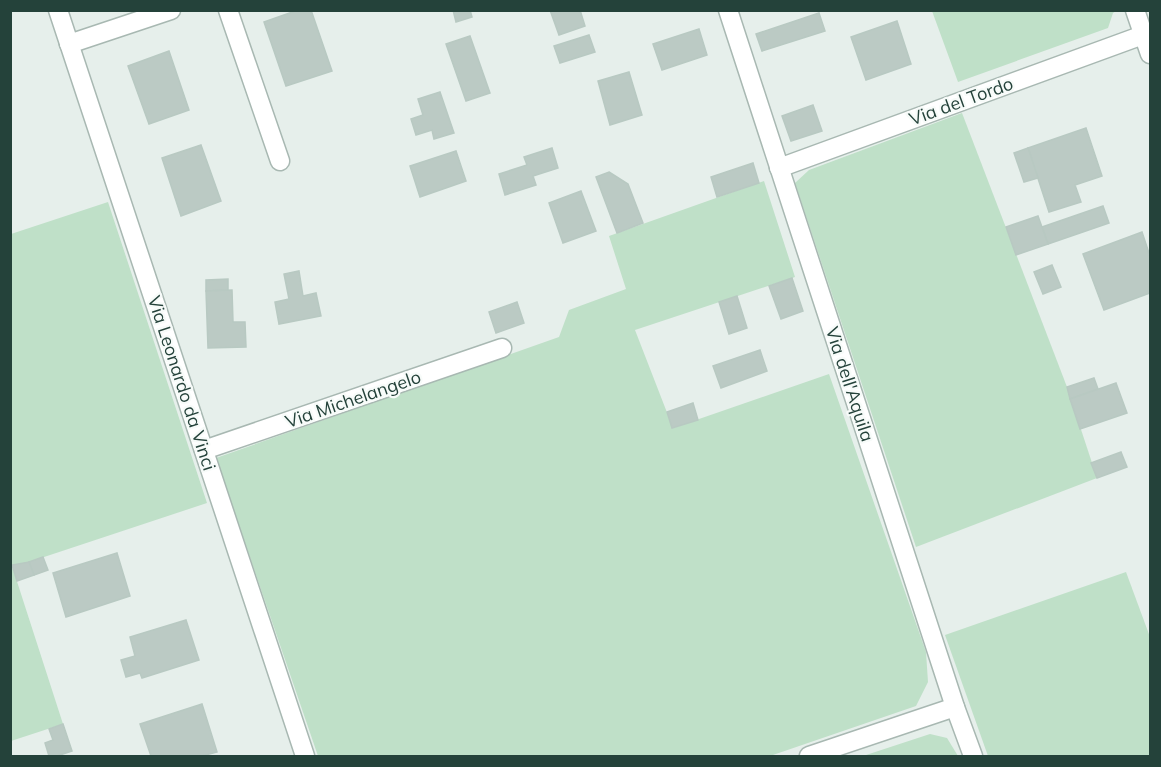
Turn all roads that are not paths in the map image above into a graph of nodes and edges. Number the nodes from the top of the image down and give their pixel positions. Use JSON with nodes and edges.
{"nodes":[{"id":1,"x":58,"y":10,"type":"edge"},
{"id":2,"x":171,"y":10,"type":"edge"},
{"id":3,"x":228,"y":10,"type":"edge"},
{"id":4,"x":728,"y":10,"type":"edge"},
{"id":5,"x":1135,"y":10,"type":"edge"},
{"id":6,"x":1143,"y":35,"type":"junction"},
{"id":7,"x":69,"y":44,"type":"junction"},
{"id":8,"x":1150,"y":54,"type":"edge"},
{"id":9,"x":280,"y":161,"type":"dead end"},
{"id":10,"x":779,"y":168,"type":"junction"},
{"id":11,"x":502,"y":348,"type":"dead end"},
{"id":12,"x":204,"y":450,"type":"junction"},
{"id":13,"x":955,"y":707,"type":"junction"},
{"id":14,"x":305,"y":756,"type":"edge"},
{"id":15,"x":809,"y":756,"type":"edge"},
{"id":16,"x":973,"y":756,"type":"edge"}],
"edges":[{"from":1,"to":7,"type":"street","name":"Via Leonardo da Vinci"},
{"from":2,"to":7,"type":"street"},
{"from":3,"to":9,"type":"street"},
{"from":4,"to":10,"type":"street","name":"Via dell'Aquila"},
{"from":5,"to":6,"type":"street"},
{"from":6,"to":8,"type":"street"},
{"from":6,"to":10,"type":"street","name":"Via del Tordo"},
{"from":7,"to":12,"type":"street","name":"Via Leonardo da Vinci"},
{"from":10,"to":13,"type":"street","name":"Via dell'Aquila"},
{"from":11,"to":12,"type":"street","name":"Via Michelangelo"},
{"from":12,"to":14,"type":"street","name":"Via Leonardo da Vinci"},
{"from":13,"to":15,"type":"street"},
{"from":13,"to":16,"type":"street","name":"Via dell'Aquila"}]}
